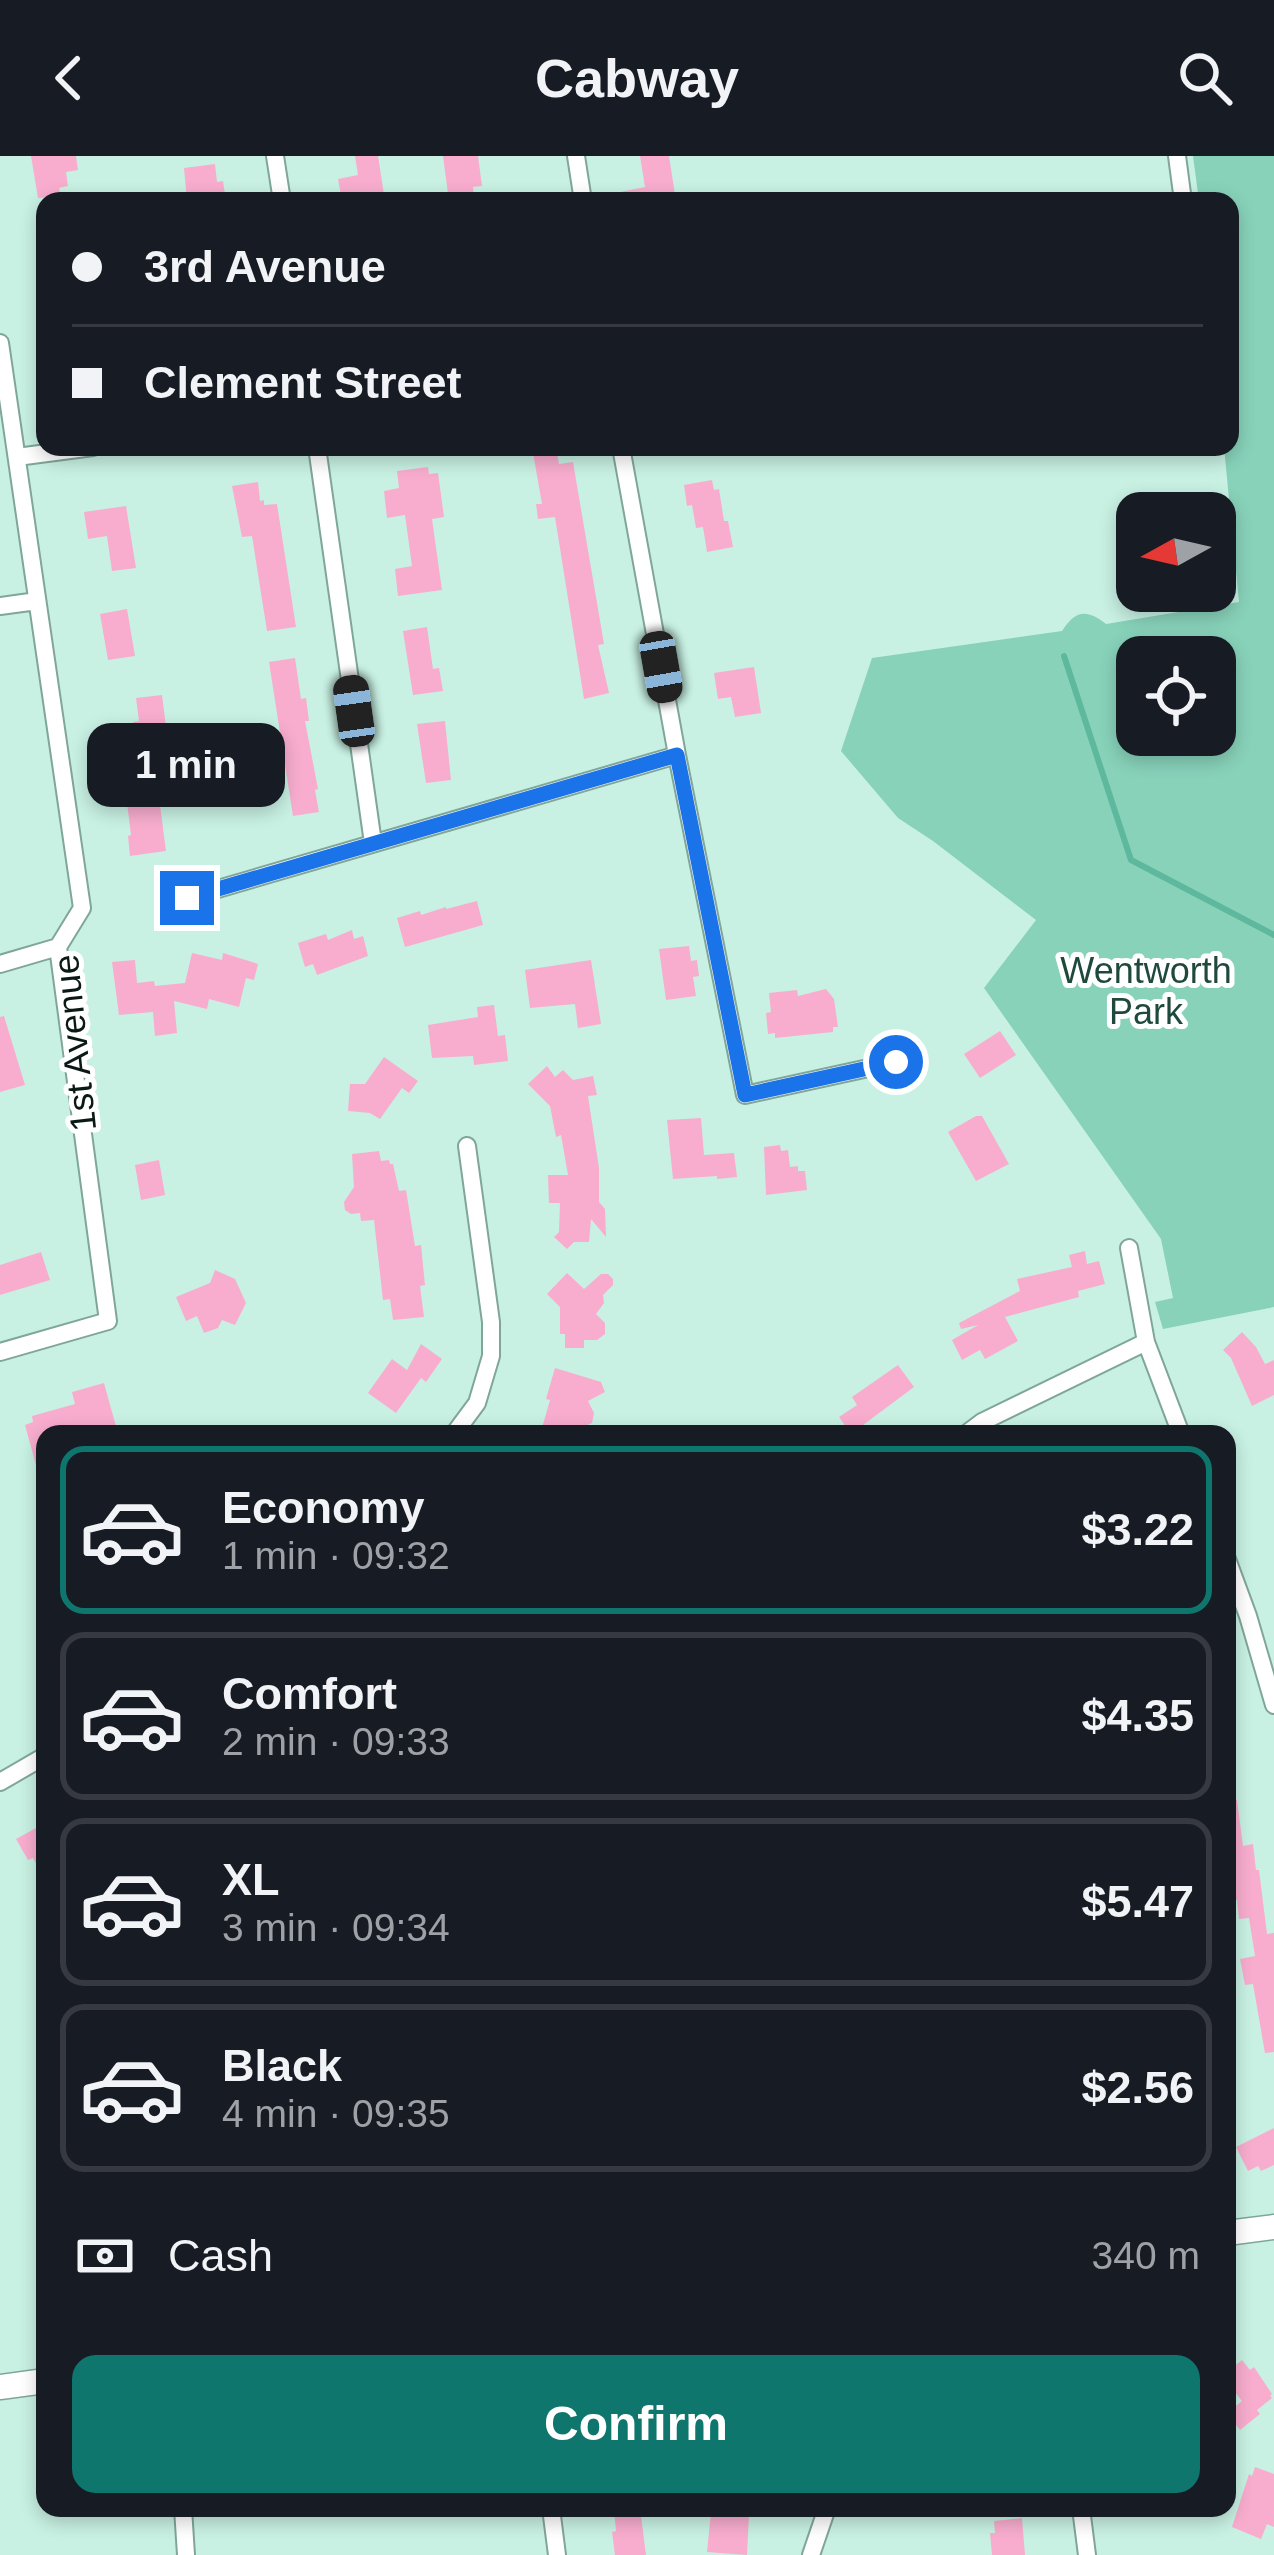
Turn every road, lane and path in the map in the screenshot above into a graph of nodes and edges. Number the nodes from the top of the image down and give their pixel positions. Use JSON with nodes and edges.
{"nodes":[{"id":1,"x":275,"y":156,"type":"edge"},
{"id":2,"x":576,"y":156,"type":"edge"},
{"id":3,"x":1177,"y":156,"type":"edge"},
{"id":4,"x":281,"y":192,"type":"edge"},
{"id":5,"x":582,"y":192,"type":"edge"},
{"id":6,"x":1182,"y":192,"type":"edge"},
{"id":7,"x":0,"y":343,"type":"edge"},
{"id":8,"x":36,"y":454,"type":"edge"},
{"id":9,"x":317,"y":456,"type":"edge"},
{"id":10,"x":623,"y":456,"type":"edge"},
{"id":11,"x":16,"y":457,"type":"junction"},
{"id":12,"x":37,"y":601,"type":"junction"},
{"id":13,"x":0,"y":606,"type":"edge"},
{"id":14,"x":677,"y":755,"type":"junction"},
{"id":15,"x":373,"y":843,"type":"junction"},
{"id":16,"x":187,"y":898,"type":"dead end"},
{"id":17,"x":58,"y":947,"type":"junction"},
{"id":18,"x":0,"y":964,"type":"edge"},
{"id":19,"x":896,"y":1062,"type":"dead end"},
{"id":20,"x":467,"y":1146,"type":"dead end"},
{"id":21,"x":1129,"y":1248,"type":"dead end"},
{"id":22,"x":1146,"y":1342,"type":"junction"},
{"id":23,"x":0,"y":1352,"type":"edge"},
{"id":24,"x":461,"y":1425,"type":"edge"},
{"id":25,"x":979,"y":1425,"type":"edge"},
{"id":26,"x":1178,"y":1425,"type":"edge"},
{"id":27,"x":1236,"y":1583,"type":"edge"},
{"id":28,"x":1274,"y":1705,"type":"edge"},
{"id":29,"x":36,"y":1761,"type":"edge"},
{"id":30,"x":0,"y":1782,"type":"edge"},
{"id":31,"x":1274,"y":2227,"type":"edge"},
{"id":32,"x":1236,"y":2232,"type":"edge"},
{"id":33,"x":36,"y":2382,"type":"edge"},
{"id":34,"x":0,"y":2387,"type":"edge"},
{"id":35,"x":184,"y":2517,"type":"edge"},
{"id":36,"x":552,"y":2517,"type":"edge"},
{"id":37,"x":824,"y":2517,"type":"edge"},
{"id":38,"x":1082,"y":2517,"type":"edge"},
{"id":39,"x":186,"y":2555,"type":"edge"},
{"id":40,"x":556,"y":2555,"type":"edge"},
{"id":41,"x":812,"y":2555,"type":"edge"},
{"id":42,"x":1087,"y":2555,"type":"edge"}],
"edges":[{"from":1,"to":4,"type":"street"},
{"from":2,"to":5,"type":"street"},
{"from":3,"to":6,"type":"street"},
{"from":7,"to":11,"type":"street","name":"1st Avenue"},
{"from":8,"to":11,"type":"street"},
{"from":9,"to":15,"type":"street"},
{"from":10,"to":14,"type":"street"},
{"from":11,"to":12,"type":"street","name":"1st Avenue"},
{"from":12,"to":13,"type":"street"},
{"from":12,"to":17,"type":"street","name":"1st Avenue"},
{"from":14,"to":15,"type":"street"},
{"from":14,"to":19,"type":"street"},
{"from":15,"to":16,"type":"street"},
{"from":17,"to":18,"type":"street"},
{"from":17,"to":23,"type":"street","name":"1st Avenue"},
{"from":20,"to":24,"type":"street"},
{"from":21,"to":22,"type":"street"},
{"from":22,"to":25,"type":"street"},
{"from":22,"to":26,"type":"street"},
{"from":27,"to":28,"type":"street"},
{"from":29,"to":30,"type":"street"},
{"from":31,"to":32,"type":"street"},
{"from":33,"to":34,"type":"street"},
{"from":35,"to":39,"type":"street"},
{"from":36,"to":40,"type":"street"},
{"from":37,"to":41,"type":"street"},
{"from":38,"to":42,"type":"street"}]}
